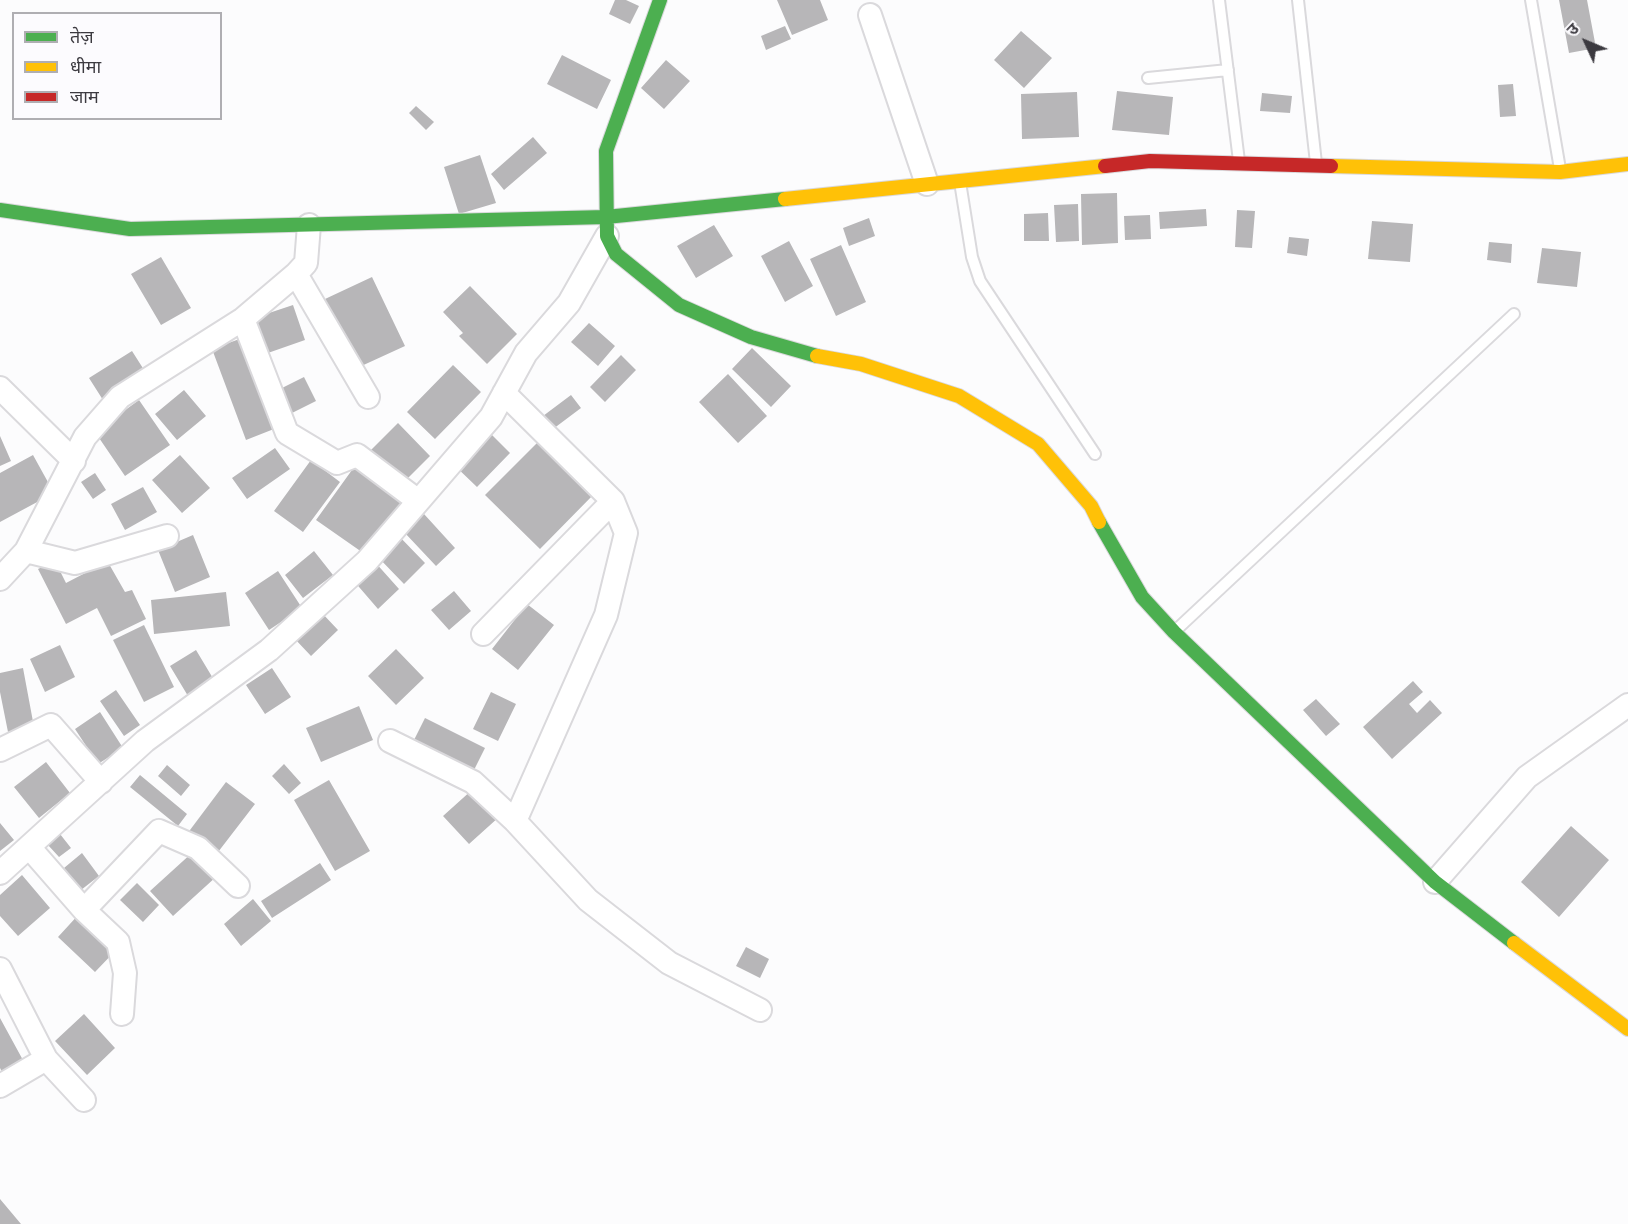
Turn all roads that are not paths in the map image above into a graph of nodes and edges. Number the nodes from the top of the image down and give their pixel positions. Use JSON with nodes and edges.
{"nodes":[{"id":1,"x":660,"y":0,"type":"edge"},
{"id":2,"x":1219,"y":0,"type":"edge"},
{"id":3,"x":1298,"y":0,"type":"edge"},
{"id":4,"x":1531,"y":0,"type":"edge"},
{"id":5,"x":870,"y":15,"type":"dead end"},
{"id":6,"x":1228,"y":70,"type":"junction"},
{"id":7,"x":1148,"y":78,"type":"dead end"},
{"id":8,"x":1240,"y":164,"type":"junction"},
{"id":9,"x":1628,"y":164,"type":"edge"},
{"id":10,"x":1317,"y":166,"type":"junction"},
{"id":11,"x":1560,"y":172,"type":"junction"},
{"id":12,"x":960,"y":182,"type":"junction"},
{"id":13,"x":927,"y":184,"type":"junction"},
{"id":14,"x":0,"y":210,"type":"edge"},
{"id":15,"x":309,"y":225,"type":"junction"},
{"id":16,"x":607,"y":226,"type":"junction"},
{"id":17,"x":296,"y":274,"type":"junction"},
{"id":18,"x":1514,"y":314,"type":"dead end"},
{"id":19,"x":243,"y":319,"type":"junction"},
{"id":20,"x":0,"y":388,"type":"edge"},
{"id":21,"x":504,"y":393,"type":"junction"},
{"id":22,"x":368,"y":397,"type":"dead end"},
{"id":23,"x":1095,"y":454,"type":"dead end"},
{"id":24,"x":74,"y":461,"type":"junction"},
{"id":25,"x":417,"y":500,"type":"junction"},
{"id":26,"x":613,"y":501,"type":"junction"},
{"id":27,"x":167,"y":536,"type":"dead end"},
{"id":28,"x":26,"y":551,"type":"junction"},
{"id":29,"x":0,"y":579,"type":"edge"},
{"id":30,"x":1174,"y":632,"type":"junction"},
{"id":31,"x":483,"y":634,"type":"dead end"},
{"id":32,"x":1628,"y":705,"type":"edge"},
{"id":33,"x":390,"y":741,"type":"dead end"},
{"id":34,"x":0,"y":749,"type":"edge"},
{"id":35,"x":101,"y":782,"type":"junction"},
{"id":36,"x":515,"y":822,"type":"junction"},
{"id":37,"x":29,"y":847,"type":"junction"},
{"id":38,"x":0,"y":873,"type":"edge"},
{"id":39,"x":1435,"y":882,"type":"junction"},
{"id":40,"x":238,"y":886,"type":"dead end"},
{"id":41,"x":84,"y":910,"type":"junction"},
{"id":42,"x":0,"y":969,"type":"edge"},
{"id":43,"x":760,"y":1010,"type":"dead end"},
{"id":44,"x":122,"y":1014,"type":"dead end"},
{"id":45,"x":1628,"y":1029,"type":"edge"},
{"id":46,"x":46,"y":1059,"type":"junction"},
{"id":47,"x":0,"y":1086,"type":"edge"},
{"id":48,"x":84,"y":1100,"type":"dead end"}],
"edges":[{"from":1,"to":16,"type":"street"},
{"from":2,"to":6,"type":"lane"},
{"from":3,"to":10,"type":"lane"},
{"from":4,"to":11,"type":"lane"},
{"from":5,"to":13,"type":"street"},
{"from":6,"to":7,"type":"lane"},
{"from":6,"to":8,"type":"lane"},
{"from":8,"to":10,"type":"street"},
{"from":8,"to":12,"type":"street"},
{"from":9,"to":11,"type":"street"},
{"from":10,"to":11,"type":"street"},
{"from":12,"to":13,"type":"street"},
{"from":12,"to":23,"type":"lane"},
{"from":13,"to":16,"type":"street"},
{"from":14,"to":15,"type":"street"},
{"from":15,"to":16,"type":"street"},
{"from":15,"to":17,"type":"street"},
{"from":16,"to":21,"type":"street"},
{"from":16,"to":30,"type":"street"},
{"from":17,"to":19,"type":"street"},
{"from":17,"to":22,"type":"street"},
{"from":18,"to":30,"type":"lane"},
{"from":19,"to":24,"type":"street"},
{"from":19,"to":25,"type":"street"},
{"from":20,"to":24,"type":"street"},
{"from":21,"to":25,"type":"street"},
{"from":21,"to":26,"type":"street"},
{"from":24,"to":28,"type":"street"},
{"from":25,"to":35,"type":"street"},
{"from":26,"to":31,"type":"street"},
{"from":26,"to":36,"type":"street"},
{"from":27,"to":28,"type":"street"},
{"from":28,"to":29,"type":"street"},
{"from":30,"to":39,"type":"street"},
{"from":32,"to":39,"type":"street"},
{"from":33,"to":36,"type":"street"},
{"from":34,"to":35,"type":"street"},
{"from":35,"to":37,"type":"street"},
{"from":36,"to":43,"type":"street"},
{"from":37,"to":38,"type":"street"},
{"from":37,"to":41,"type":"street"},
{"from":39,"to":45,"type":"street"},
{"from":40,"to":41,"type":"street"},
{"from":41,"to":44,"type":"street"},
{"from":42,"to":46,"type":"street"},
{"from":46,"to":47,"type":"street"},
{"from":46,"to":48,"type":"street"}]}
